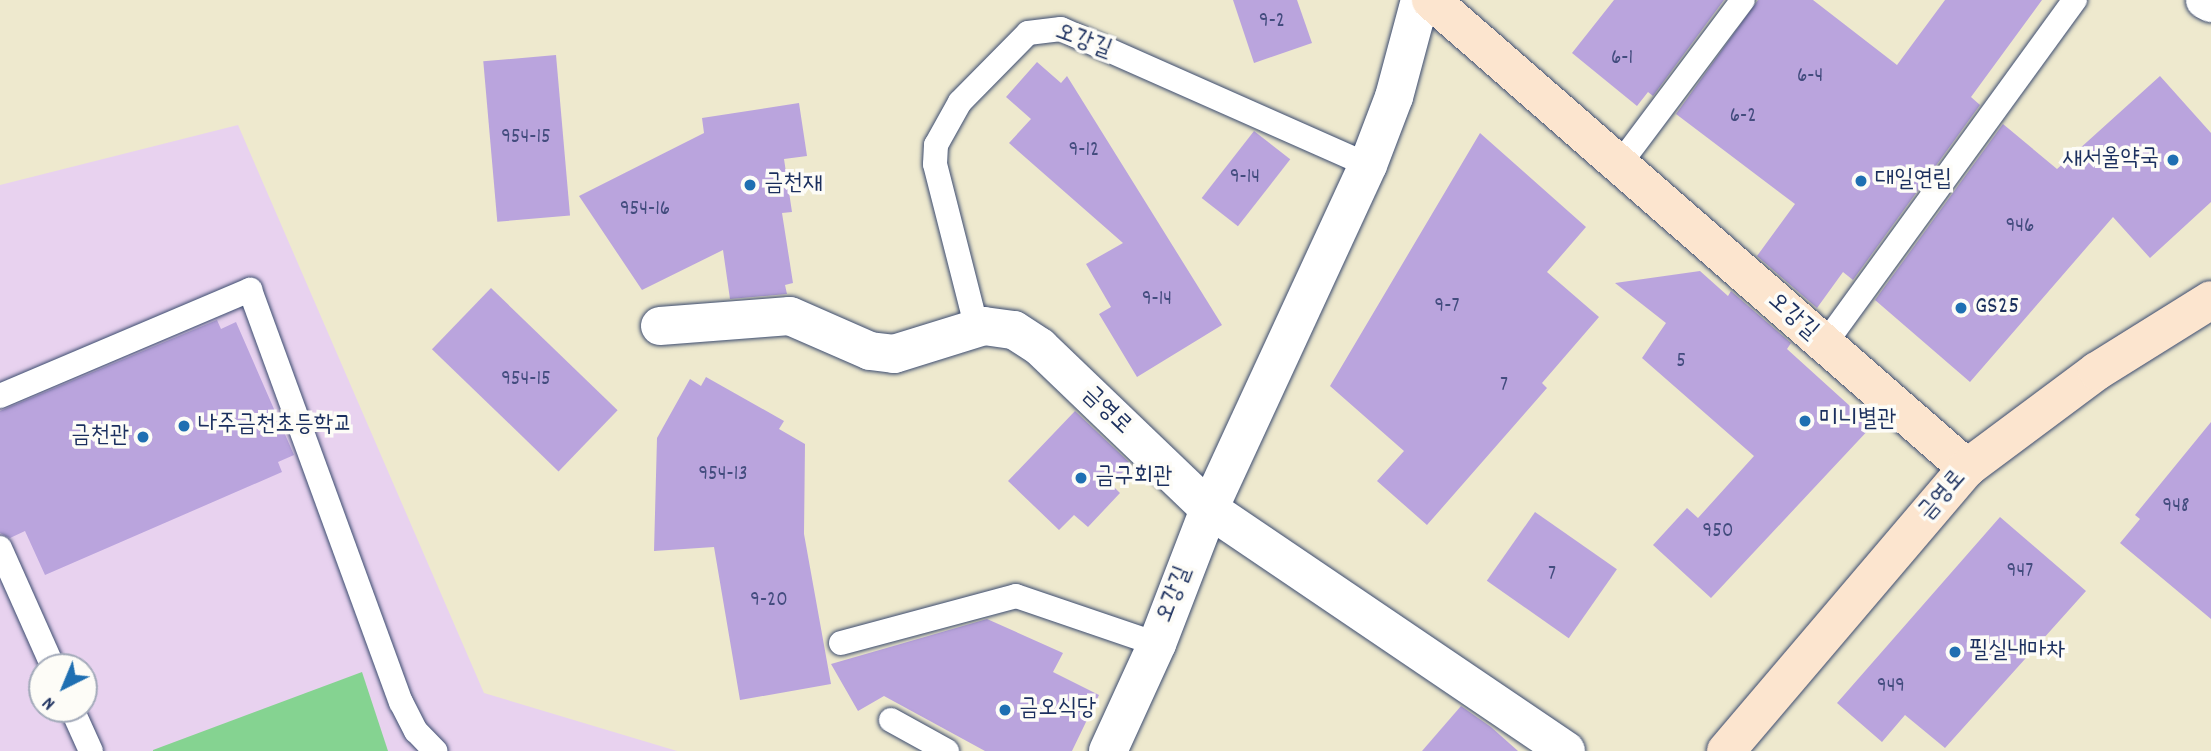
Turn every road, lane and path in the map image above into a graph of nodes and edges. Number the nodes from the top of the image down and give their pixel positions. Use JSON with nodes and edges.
{"nodes":[{"id":1,"x":1420,"y":0,"type":"edge"},
{"id":2,"x":1431,"y":0,"type":"edge"},
{"id":3,"x":1743,"y":0,"type":"edge"},
{"id":4,"x":2075,"y":0,"type":"edge"},
{"id":5,"x":2205,"y":0,"type":"edge"},
{"id":6,"x":2211,"y":3,"type":"edge"},
{"id":7,"x":1368,"y":165,"type":"junction"},
{"id":8,"x":1619,"y":165,"type":"junction"},
{"id":9,"x":2211,"y":300,"type":"edge"},
{"id":10,"x":660,"y":326,"type":"dead end"},
{"id":11,"x":976,"y":328,"type":"junction"},
{"id":12,"x":1825,"y":345,"type":"junction"},
{"id":13,"x":0,"y":396,"type":"edge"},
{"id":14,"x":1967,"y":468,"type":"junction"},
{"id":15,"x":1209,"y":509,"type":"junction"},
{"id":16,"x":0,"y":548,"type":"edge"},
{"id":17,"x":841,"y":643,"type":"dead end"},
{"id":18,"x":1157,"y":644,"type":"junction"},
{"id":19,"x":47,"y":653,"type":"edge"},
{"id":20,"x":891,"y":720,"type":"dead end"},
{"id":21,"x":78,"y":723,"type":"edge"},
{"id":22,"x":90,"y":751,"type":"edge"},
{"id":23,"x":435,"y":751,"type":"edge"},
{"id":24,"x":947,"y":751,"type":"edge"},
{"id":25,"x":1108,"y":751,"type":"edge"},
{"id":26,"x":1566,"y":751,"type":"edge"},
{"id":27,"x":1726,"y":751,"type":"edge"}],
"edges":[{"from":1,"to":7,"type":"street","name":"오강길"},
{"from":2,"to":8,"type":"street","name":"오강길"},
{"from":3,"to":8,"type":"lane"},
{"from":4,"to":12,"type":"lane"},
{"from":5,"to":6,"type":"street"},
{"from":7,"to":11,"type":"lane","name":"오강길"},
{"from":7,"to":15,"type":"street","name":"오강길"},
{"from":8,"to":12,"type":"street","name":"오강길"},
{"from":9,"to":14,"type":"street","name":"금영로"},
{"from":10,"to":11,"type":"street","name":"금영로"},
{"from":11,"to":15,"type":"street","name":"금영로"},
{"from":12,"to":14,"type":"street","name":"오강길"},
{"from":13,"to":23,"type":"lane"},
{"from":14,"to":27,"type":"street","name":"금영로"},
{"from":15,"to":18,"type":"street","name":"오강길"},
{"from":15,"to":26,"type":"street","name":"금영로"},
{"from":16,"to":19,"type":"lane"},
{"from":17,"to":18,"type":"lane","name":"오강길"},
{"from":18,"to":25,"type":"street","name":"오강길"},
{"from":20,"to":24,"type":"lane"},
{"from":21,"to":22,"type":"lane"}]}
